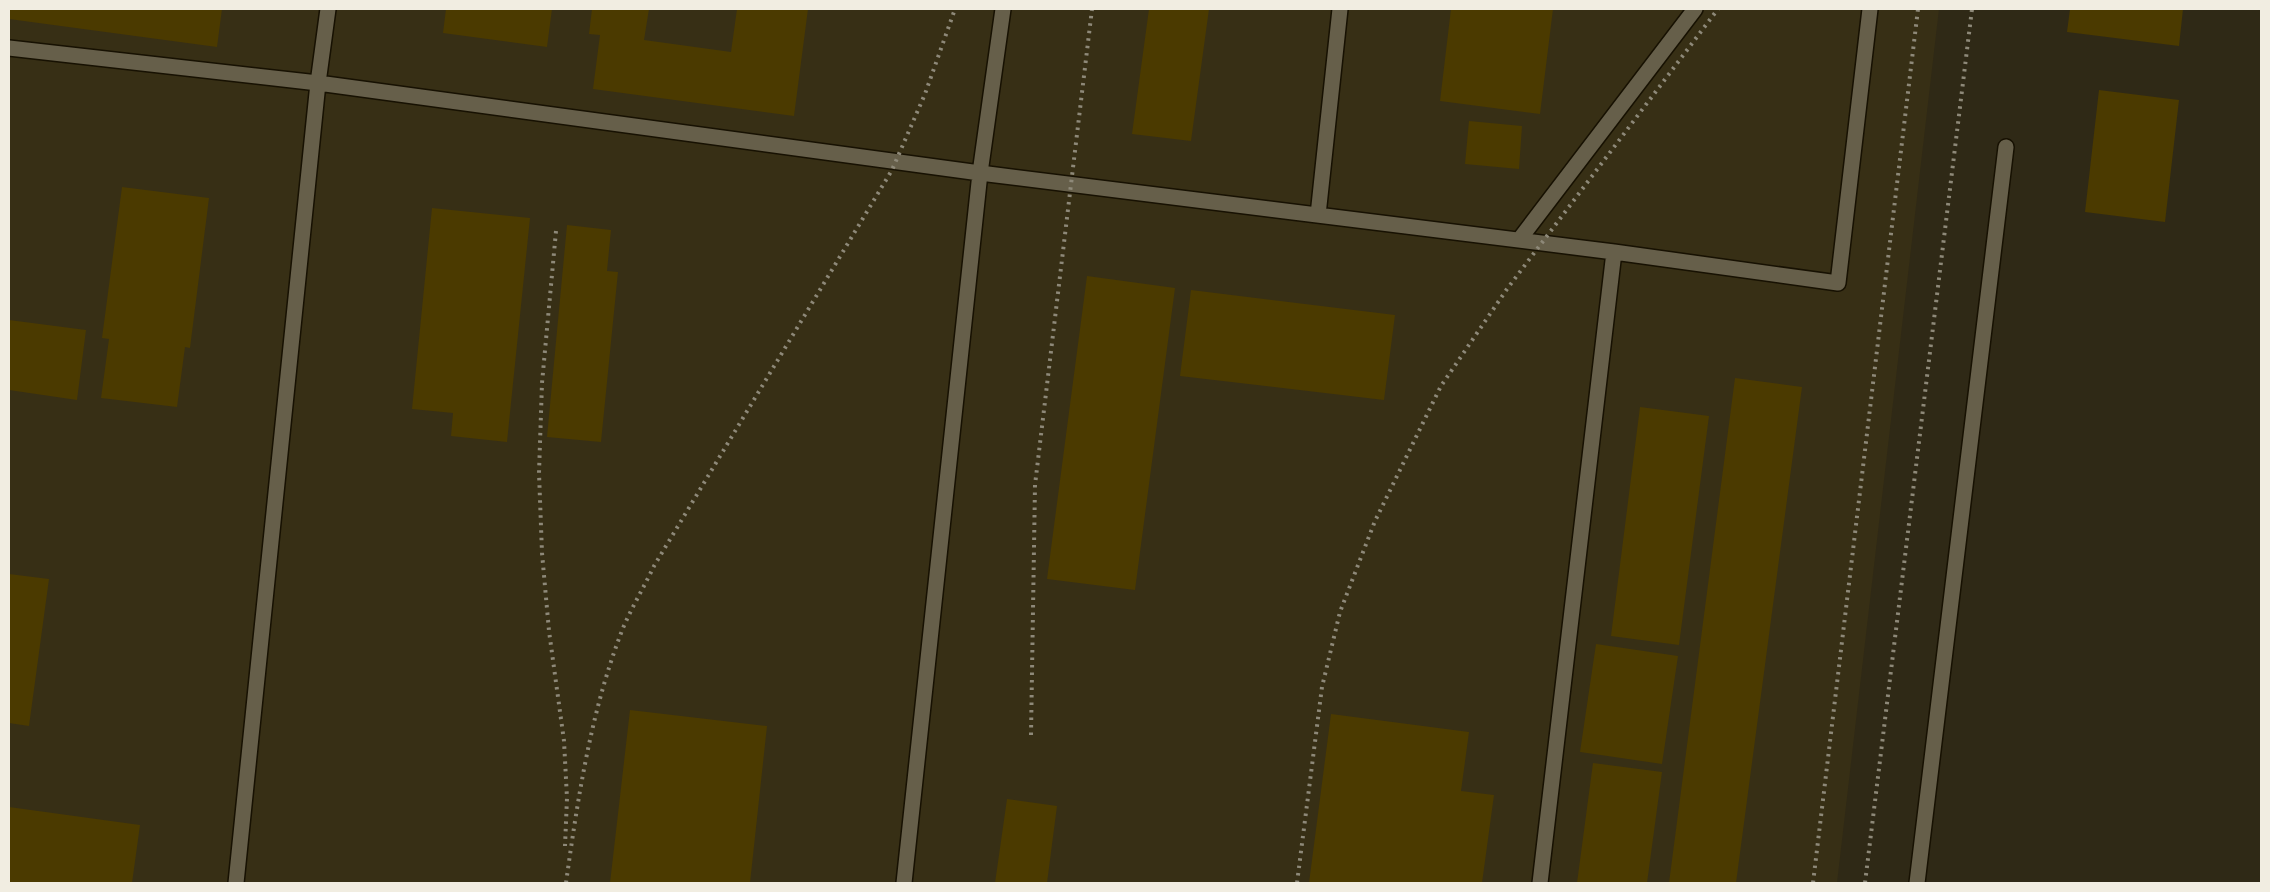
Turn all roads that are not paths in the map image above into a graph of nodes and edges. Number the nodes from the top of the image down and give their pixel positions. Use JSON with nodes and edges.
{"nodes":[{"id":1,"x":328,"y":9,"type":"edge"},
{"id":2,"x":1003,"y":9,"type":"edge"},
{"id":3,"x":1340,"y":9,"type":"edge"},
{"id":4,"x":1695,"y":9,"type":"edge"},
{"id":5,"x":1870,"y":9,"type":"edge"},
{"id":6,"x":9,"y":48,"type":"edge"},
{"id":7,"x":318,"y":84,"type":"junction"},
{"id":8,"x":2006,"y":147,"type":"dead end"},
{"id":9,"x":980,"y":173,"type":"junction"},
{"id":10,"x":1318,"y":215,"type":"junction"},
{"id":11,"x":1519,"y":240,"type":"junction"},
{"id":12,"x":1614,"y":252,"type":"junction"},
{"id":13,"x":236,"y":883,"type":"edge"},
{"id":14,"x":904,"y":883,"type":"edge"},
{"id":15,"x":1540,"y":883,"type":"edge"},
{"id":16,"x":1917,"y":883,"type":"edge"}],
"edges":[{"from":1,"to":7,"type":"lane"},
{"from":2,"to":9,"type":"lane"},
{"from":3,"to":10,"type":"lane"},
{"from":4,"to":11,"type":"lane"},
{"from":5,"to":12,"type":"lane"},
{"from":6,"to":7,"type":"lane"},
{"from":7,"to":9,"type":"lane"},
{"from":7,"to":13,"type":"lane"},
{"from":8,"to":16,"type":"lane"},
{"from":9,"to":10,"type":"lane"},
{"from":9,"to":14,"type":"lane"},
{"from":10,"to":11,"type":"lane"},
{"from":11,"to":12,"type":"lane"},
{"from":12,"to":15,"type":"lane"}]}
